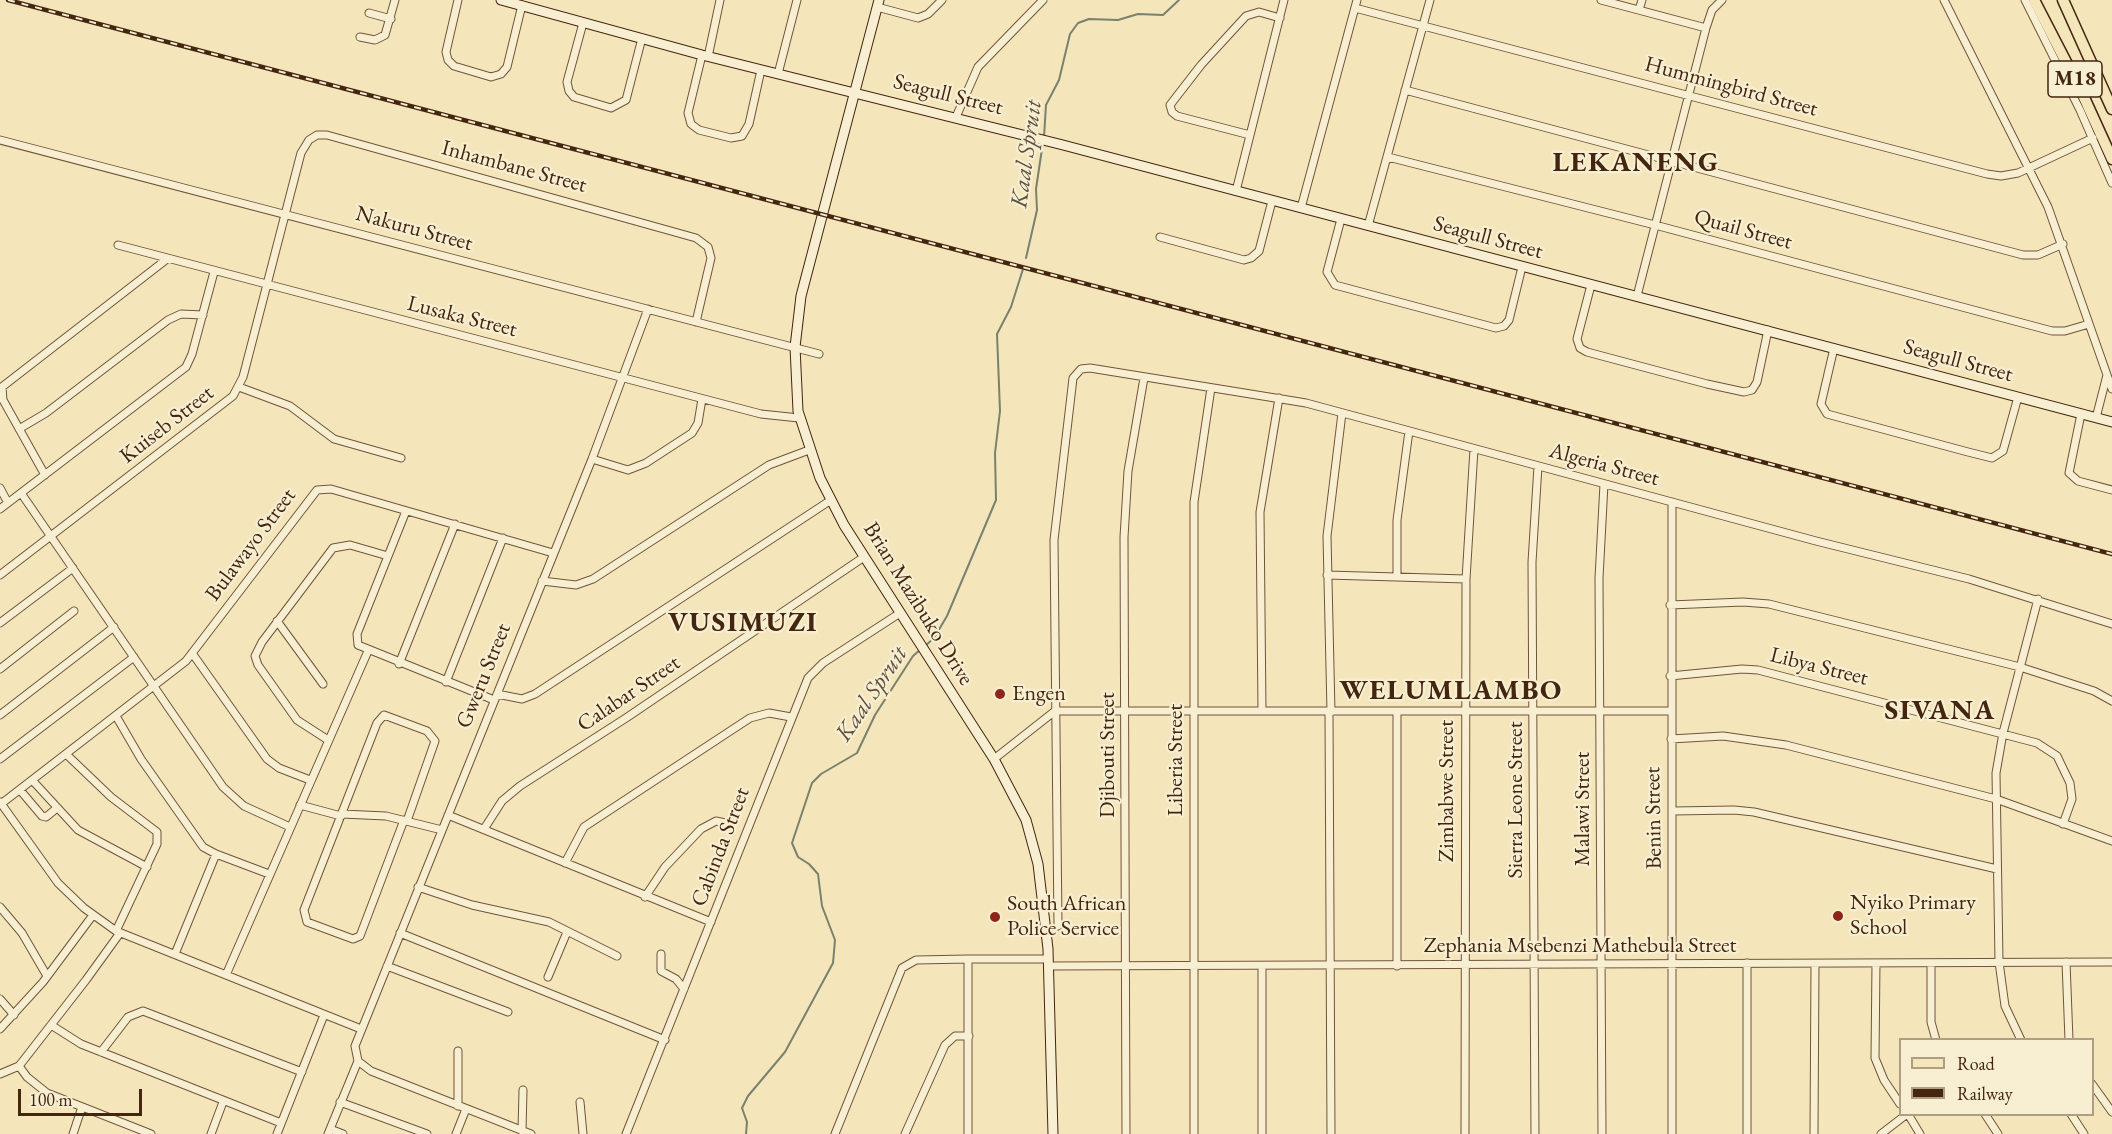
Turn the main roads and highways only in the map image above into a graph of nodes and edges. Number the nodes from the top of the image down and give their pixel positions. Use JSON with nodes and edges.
{"nodes":[{"id":1,"x":2034,"y":0,"type":"edge"},
{"id":2,"x":2063,"y":0,"type":"edge"},
{"id":3,"x":2112,"y":109,"type":"edge"},
{"id":4,"x":2112,"y":159,"type":"edge"}],
"edges":[{"from":1,"to":4,"type":"main road","number":"M18"},
{"from":2,"to":3,"type":"main road","number":"M18"}]}
